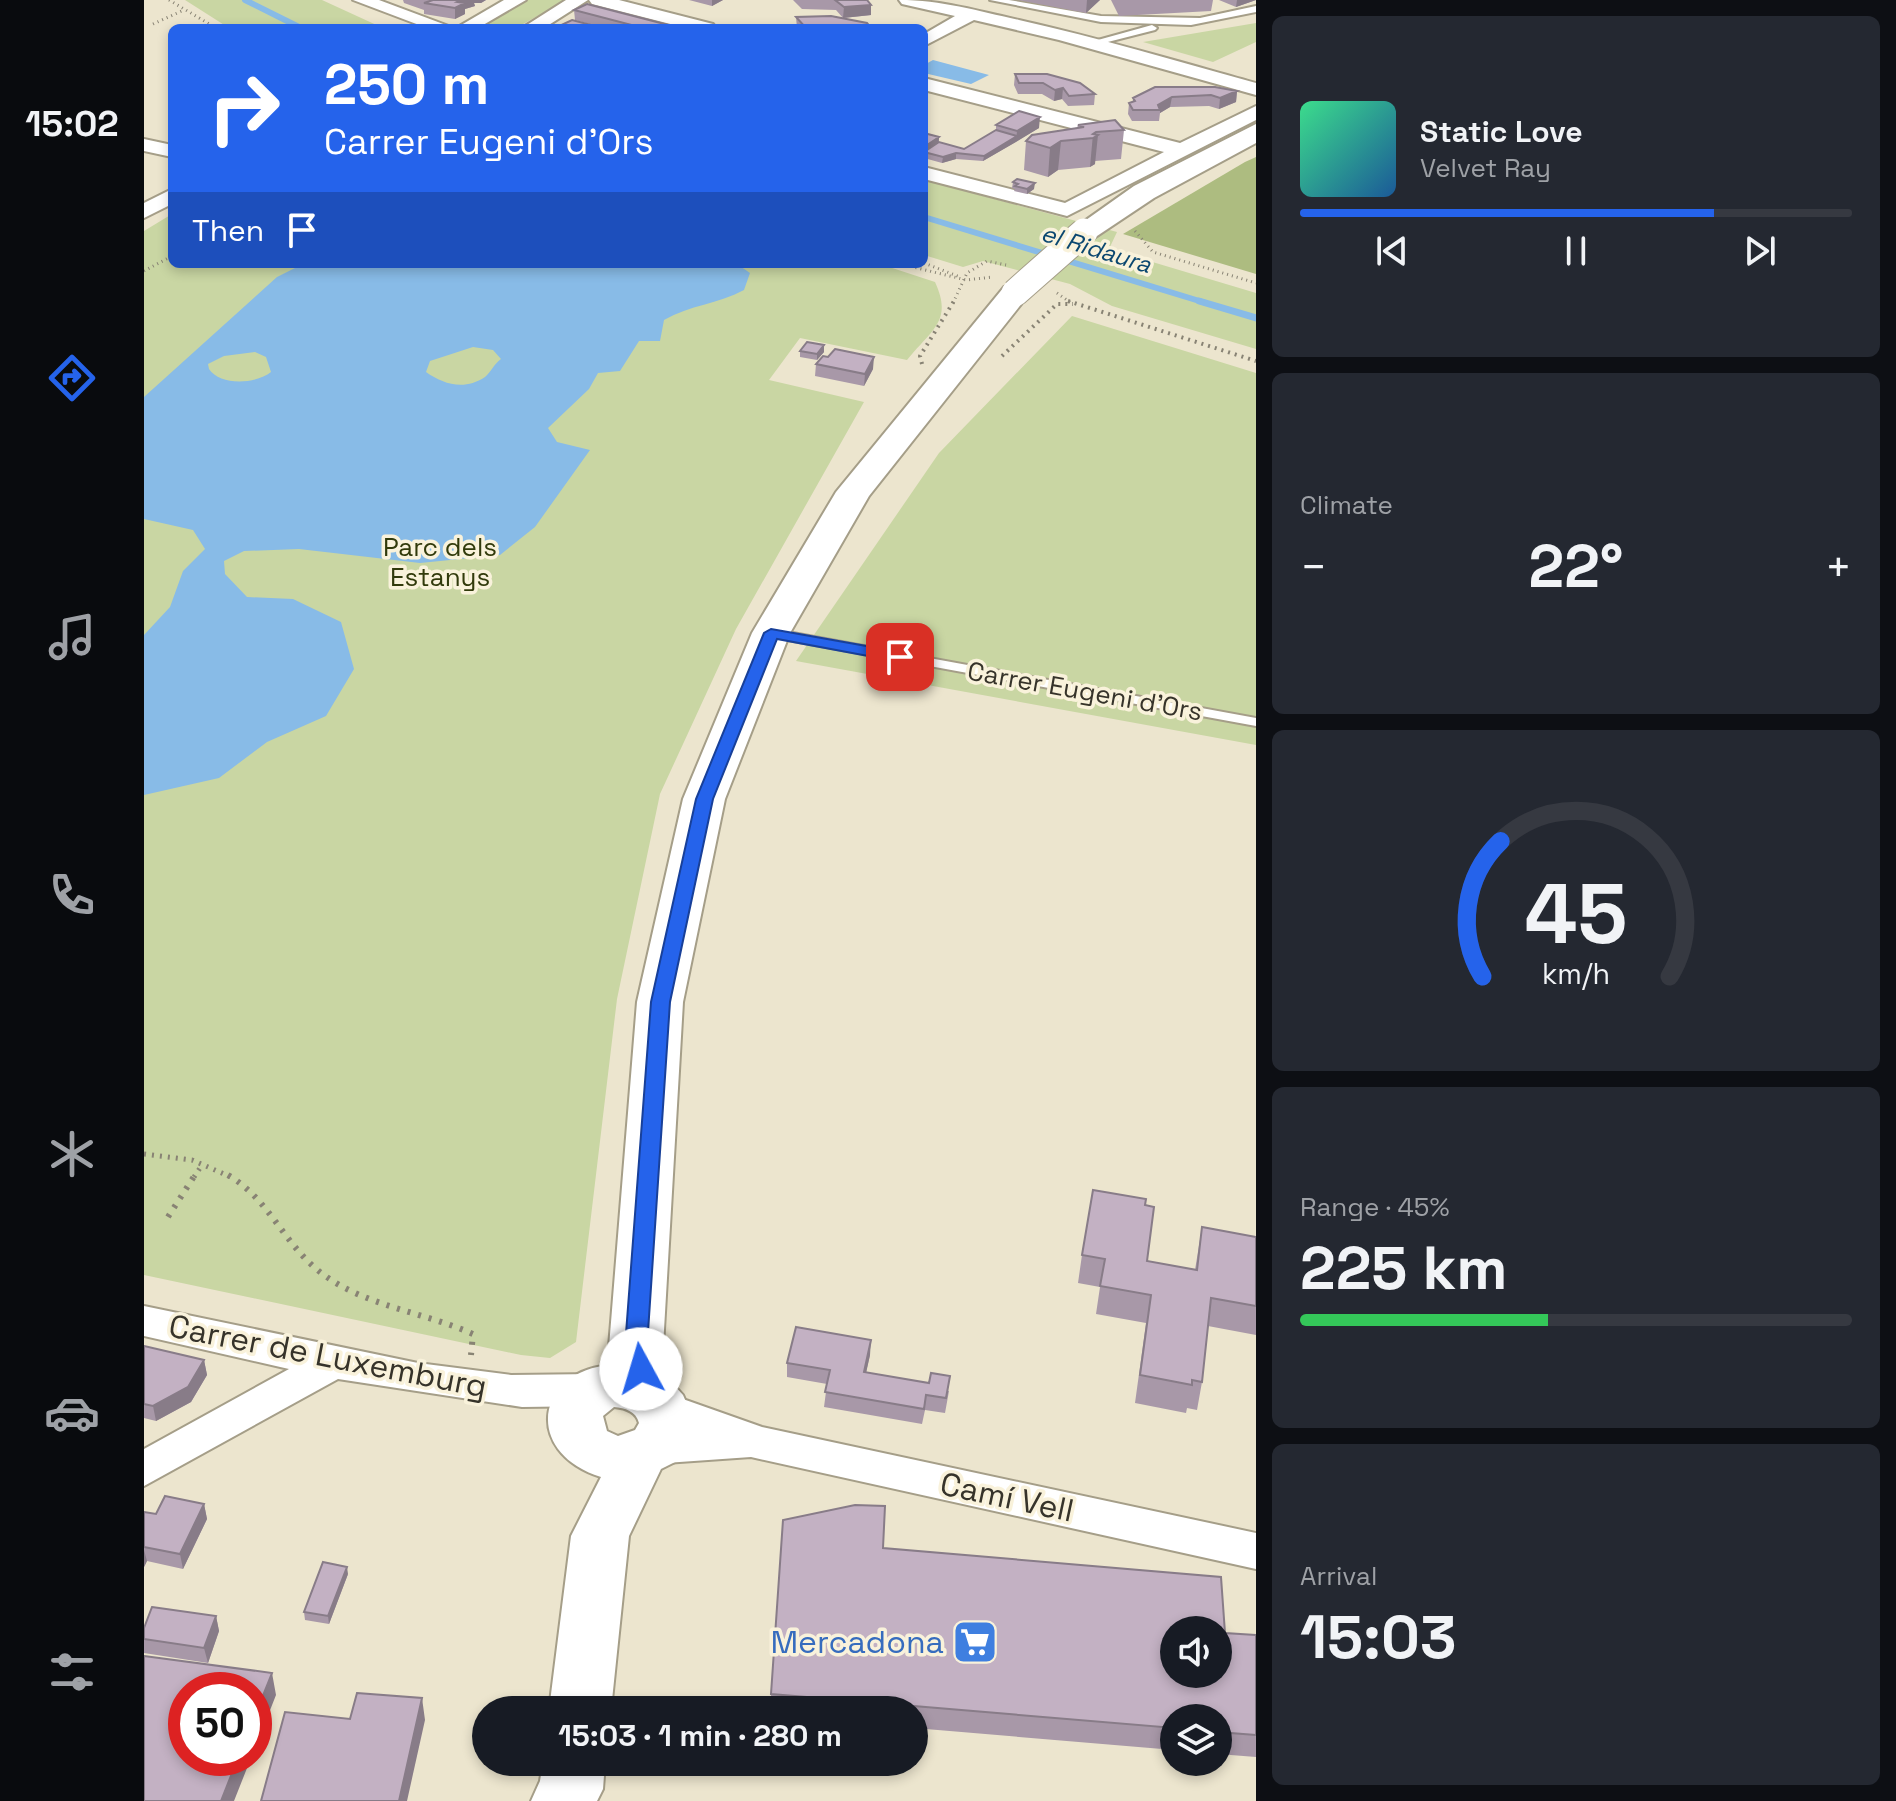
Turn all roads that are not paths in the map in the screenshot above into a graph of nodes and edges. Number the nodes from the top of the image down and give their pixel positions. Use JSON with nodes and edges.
{"nodes":[{"id":1,"x":517,"y":0,"type":"edge"},
{"id":2,"x":579,"y":0,"type":"edge"},
{"id":3,"x":598,"y":0,"type":"edge"},
{"id":4,"x":908,"y":0,"type":"edge"},
{"id":5,"x":994,"y":0,"type":"edge"},
{"id":6,"x":370,"y":1,"type":"edge"},
{"id":7,"x":1256,"y":9,"type":"edge"},
{"id":8,"x":974,"y":13,"type":"junction"},
{"id":9,"x":1101,"y":19,"type":"junction"},
{"id":10,"x":1199,"y":20,"type":"junction"},
{"id":11,"x":434,"y":24,"type":"edge"},
{"id":12,"x":472,"y":24,"type":"edge"},
{"id":13,"x":538,"y":24,"type":"edge"},
{"id":14,"x":691,"y":24,"type":"edge"},
{"id":15,"x":1123,"y":35,"type":"junction"},
{"id":16,"x":928,"y":39,"type":"edge"},
{"id":17,"x":1092,"y":43,"type":"junction"},
{"id":18,"x":928,"y":85,"type":"edge"},
{"id":19,"x":1256,"y":89,"type":"edge"},
{"id":20,"x":1256,"y":112,"type":"edge"},
{"id":21,"x":1256,"y":132,"type":"edge"},
{"id":22,"x":144,"y":145,"type":"edge"},
{"id":23,"x":168,"y":150,"type":"edge"},
{"id":24,"x":1182,"y":150,"type":"junction"},
{"id":25,"x":928,"y":174,"type":"edge"},
{"id":26,"x":168,"y":197,"type":"edge"},
{"id":27,"x":144,"y":212,"type":"edge"},
{"id":28,"x":1075,"y":221,"type":"junction"},
{"id":29,"x":771,"y":633,"type":"junction"},
{"id":30,"x":1256,"y":722,"type":"edge"},
{"id":31,"x":144,"y":1321,"type":"edge"},
{"id":32,"x":333,"y":1363,"type":"junction"},
{"id":33,"x":623,"y":1410,"type":"junction"},
{"id":34,"x":144,"y":1469,"type":"edge"},
{"id":35,"x":1256,"y":1551,"type":"edge"},
{"id":36,"x":582,"y":1696,"type":"edge"}],
"edges":[{"from":1,"to":12,"type":"street"},
{"from":2,"to":13,"type":"street"},
{"from":3,"to":14,"type":"street"},
{"from":4,"to":8,"type":"street"},
{"from":5,"to":9,"type":"lane"},
{"from":6,"to":11,"type":"street"},
{"from":7,"to":10,"type":"lane"},
{"from":8,"to":16,"type":"street"},
{"from":8,"to":17,"type":"street"},
{"from":9,"to":10,"type":"lane"},
{"from":9,"to":15,"type":"lane"},
{"from":10,"to":15,"type":"lane"},
{"from":15,"to":17,"type":"lane"},
{"from":17,"to":19,"type":"street"},
{"from":18,"to":24,"type":"street"},
{"from":20,"to":24,"type":"street"},
{"from":21,"to":28,"type":"main road"},
{"from":22,"to":23,"type":"street"},
{"from":24,"to":28,"type":"street"},
{"from":25,"to":28,"type":"street"},
{"from":26,"to":27,"type":"street"},
{"from":28,"to":29,"type":"main road","bridge":true},
{"from":29,"to":30,"type":"lane","name":"Carrer Eugeni d'Ors"},
{"from":29,"to":33,"type":"main road"},
{"from":31,"to":32,"type":"street","name":"Carrer de Luxemburg"},
{"from":32,"to":33,"type":"street","name":"Carrer de Luxemburg"},
{"from":32,"to":34,"type":"street"},
{"from":33,"to":35,"type":"street","name":"Camí Vell"},
{"from":33,"to":36,"type":"main road"}]}
